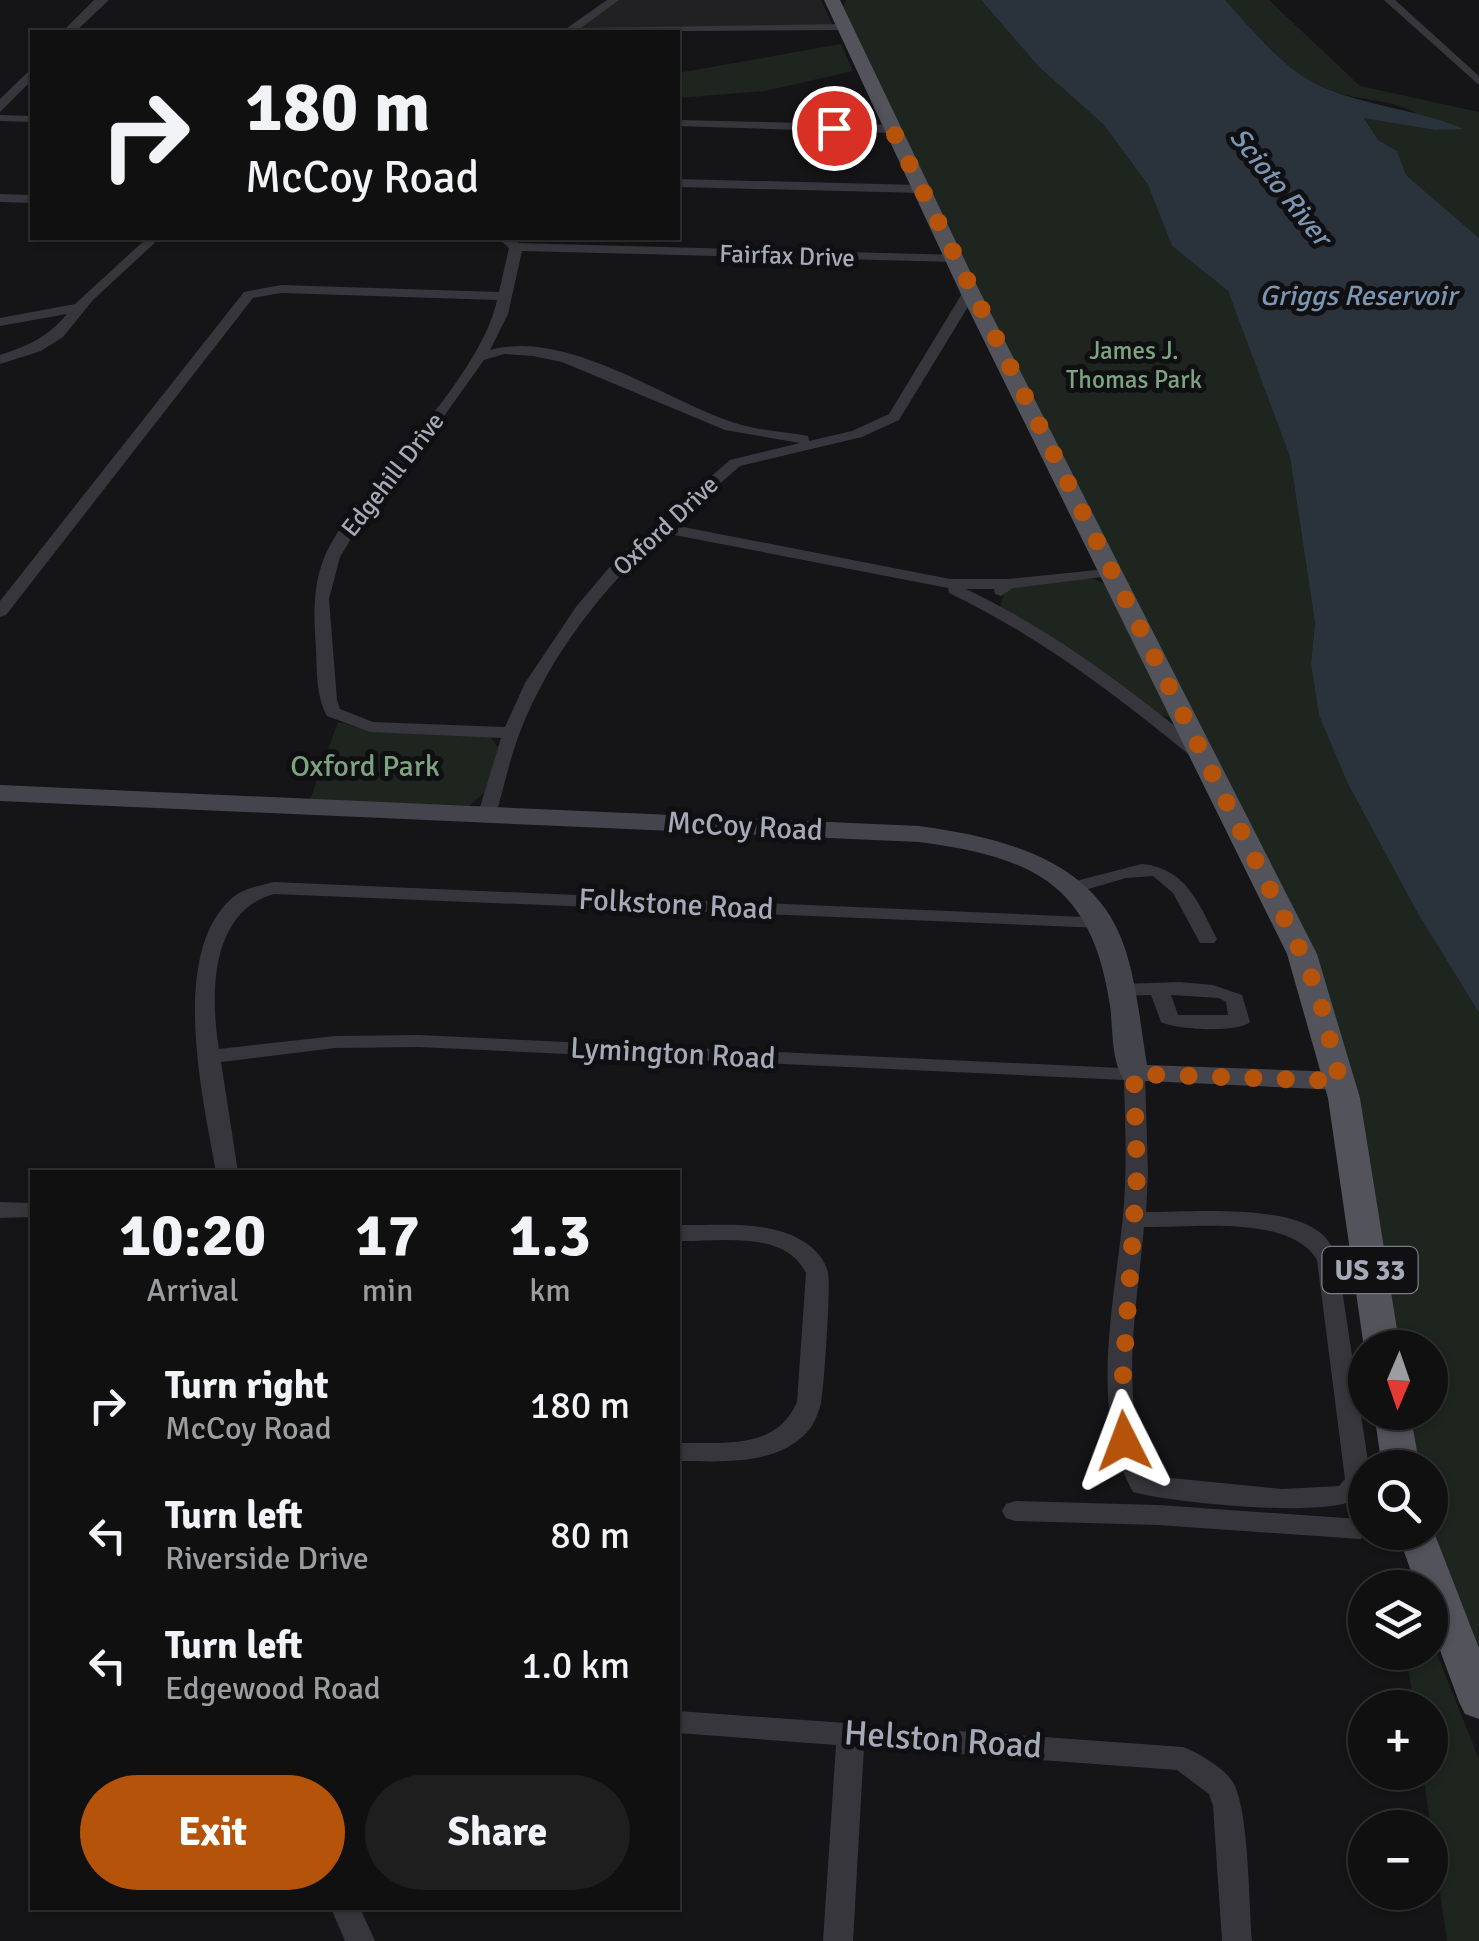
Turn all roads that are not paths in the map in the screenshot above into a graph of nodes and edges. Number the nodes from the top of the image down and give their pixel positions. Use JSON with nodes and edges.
{"nodes":[{"id":1,"x":102,"y":0,"type":"edge"},
{"id":2,"x":614,"y":0,"type":"edge"},
{"id":3,"x":832,"y":0,"type":"edge"},
{"id":4,"x":1389,"y":0,"type":"edge"},
{"id":5,"x":844,"y":27,"type":"junction"},
{"id":6,"x":70,"y":30,"type":"edge"},
{"id":7,"x":572,"y":30,"type":"edge"},
{"id":8,"x":679,"y":30,"type":"edge"},
{"id":9,"x":30,"y":74,"type":"edge"},
{"id":10,"x":1479,"y":82,"type":"edge"},
{"id":11,"x":0,"y":108,"type":"edge"},
{"id":12,"x":0,"y":118,"type":"edge"},
{"id":13,"x":30,"y":119,"type":"edge"},
{"id":14,"x":680,"y":123,"type":"edge"},
{"id":15,"x":892,"y":129,"type":"junction"},
{"id":16,"x":680,"y":182,"type":"edge"},
{"id":17,"x":920,"y":189,"type":"junction"},
{"id":18,"x":0,"y":198,"type":"edge"},
{"id":19,"x":30,"y":199,"type":"edge"},
{"id":20,"x":152,"y":240,"type":"edge"},
{"id":21,"x":510,"y":242,"type":"edge"},
{"id":22,"x":954,"y":258,"type":"junction"},
{"id":23,"x":970,"y":292,"type":"junction"},
{"id":24,"x":505,"y":296,"type":"junction"},
{"id":25,"x":77,"y":308,"type":"junction"},
{"id":26,"x":0,"y":322,"type":"edge"},
{"id":27,"x":498,"y":322,"type":"junction"},
{"id":28,"x":523,"y":348,"type":"junction"},
{"id":29,"x":479,"y":357,"type":"junction"},
{"id":30,"x":0,"y":360,"type":"edge"},
{"id":31,"x":724,"y":424,"type":"junction"},
{"id":32,"x":825,"y":441,"type":"junction"},
{"id":33,"x":735,"y":464,"type":"junction"},
{"id":34,"x":658,"y":527,"type":"junction"},
{"id":35,"x":1110,"y":571,"type":"junction"},
{"id":36,"x":935,"y":581,"type":"junction"},
{"id":37,"x":1008,"y":584,"type":"junction"},
{"id":38,"x":992,"y":606,"type":"junction"},
{"id":39,"x":0,"y":612,"type":"edge"},
{"id":40,"x":511,"y":733,"type":"junction"},
{"id":41,"x":1206,"y":760,"type":"junction"},
{"id":42,"x":0,"y":793,"type":"edge"},
{"id":43,"x":487,"y":814,"type":"junction"},
{"id":44,"x":1071,"y":888,"type":"junction"},
{"id":45,"x":1101,"y":922,"type":"junction"},
{"id":46,"x":1207,"y":940,"type":"dead end"},
{"id":47,"x":1119,"y":990,"type":"junction"},
{"id":48,"x":1160,"y":990,"type":"dead end"},
{"id":49,"x":212,"y":1056,"type":"junction"},
{"id":50,"x":1134,"y":1074,"type":"junction"},
{"id":51,"x":1340,"y":1081,"type":"junction"},
{"id":52,"x":226,"y":1170,"type":"edge"},
{"id":53,"x":0,"y":1210,"type":"edge"},
{"id":54,"x":30,"y":1210,"type":"edge"},
{"id":55,"x":1133,"y":1219,"type":"junction"},
{"id":56,"x":680,"y":1233,"type":"edge"},
{"id":57,"x":1379,"y":1330,"type":"edge"},
{"id":58,"x":680,"y":1452,"type":"edge"},
{"id":59,"x":1139,"y":1480,"type":"junction"},
{"id":60,"x":1015,"y":1511,"type":"dead end"},
{"id":61,"x":1158,"y":1515,"type":"junction"},
{"id":62,"x":1348,"y":1528,"type":"edge"},
{"id":63,"x":1423,"y":1550,"type":"edge"},
{"id":64,"x":1479,"y":1702,"type":"edge"},
{"id":65,"x":680,"y":1722,"type":"edge"},
{"id":66,"x":851,"y":1733,"type":"junction"},
{"id":67,"x":347,"y":1910,"type":"edge"},
{"id":68,"x":360,"y":1941,"type":"edge"},
{"id":69,"x":838,"y":1941,"type":"edge"},
{"id":70,"x":1237,"y":1941,"type":"edge"}],
"edges":[{"from":1,"to":6,"type":"street"},
{"from":2,"to":7,"type":"street"},
{"from":3,"to":5,"type":"main road","number":"US 33"},
{"from":4,"to":10,"type":"street"},
{"from":5,"to":8,"type":"street"},
{"from":5,"to":15,"type":"main road","number":"US 33"},
{"from":9,"to":11,"type":"street"},
{"from":12,"to":13,"type":"street"},
{"from":14,"to":15,"type":"street"},
{"from":15,"to":17,"type":"main road","number":"US 33"},
{"from":16,"to":17,"type":"street"},
{"from":17,"to":22,"type":"main road","number":"US 33"},
{"from":18,"to":19,"type":"street"},
{"from":20,"to":25,"type":"street"},
{"from":21,"to":22,"type":"street","name":"Fairfax Drive"},
{"from":21,"to":24,"type":"street","name":"Edgehill Drive"},
{"from":22,"to":23,"type":"main road","number":"US 33"},
{"from":23,"to":32,"type":"street","name":"Oxford Drive"},
{"from":23,"to":35,"type":"main road","number":"US 33"},
{"from":24,"to":27,"type":"street","name":"Edgehill Drive"},
{"from":24,"to":39,"type":"street"},
{"from":25,"to":26,"type":"street"},
{"from":25,"to":30,"type":"street"},
{"from":27,"to":28,"type":"street"},
{"from":27,"to":29,"type":"street","name":"Edgehill Drive"},
{"from":28,"to":29,"type":"street"},
{"from":28,"to":31,"type":"street"},
{"from":29,"to":40,"type":"street","name":"Edgehill Drive"},
{"from":31,"to":32,"type":"street"},
{"from":31,"to":33,"type":"street"},
{"from":32,"to":33,"type":"street","name":"Oxford Drive"},
{"from":33,"to":34,"type":"street","name":"Oxford Drive"},
{"from":34,"to":36,"type":"street"},
{"from":34,"to":40,"type":"street","name":"Oxford Drive"},
{"from":35,"to":37,"type":"street"},
{"from":35,"to":41,"type":"main road","number":"US 33"},
{"from":36,"to":37,"type":"street"},
{"from":36,"to":38,"type":"street"},
{"from":37,"to":38,"type":"street"},
{"from":38,"to":41,"type":"street"},
{"from":40,"to":43,"type":"street","name":"Oxford Drive"},
{"from":41,"to":51,"type":"main road","number":"US 33"},
{"from":42,"to":43,"type":"main road","name":"McCoy Road"},
{"from":43,"to":44,"type":"main road","name":"McCoy Road"},
{"from":44,"to":45,"type":"main road","name":"McCoy Road"},
{"from":44,"to":46,"type":"street"},
{"from":45,"to":47,"type":"main road","name":"McCoy Road"},
{"from":45,"to":49,"type":"street","name":"Folkstone Road"},
{"from":47,"to":48,"type":"street"},
{"from":47,"to":50,"type":"main road","name":"McCoy Road"},
{"from":49,"to":50,"type":"street","name":"Lymington Road"},
{"from":49,"to":52,"type":"street"},
{"from":50,"to":51,"type":"main road"},
{"from":50,"to":55,"type":"street"},
{"from":51,"to":57,"type":"main road","number":"US 33"},
{"from":53,"to":54,"type":"street"},
{"from":55,"to":59,"type":"street"},
{"from":55,"to":59,"type":"street"},
{"from":56,"to":58,"type":"street"},
{"from":59,"to":61,"type":"street"},
{"from":60,"to":61,"type":"street"},
{"from":61,"to":62,"type":"street"},
{"from":63,"to":64,"type":"main road"},
{"from":65,"to":66,"type":"street","name":"Helston Road"},
{"from":66,"to":69,"type":"street"},
{"from":66,"to":70,"type":"street","name":"Helston Road"},
{"from":67,"to":68,"type":"street"}]}
